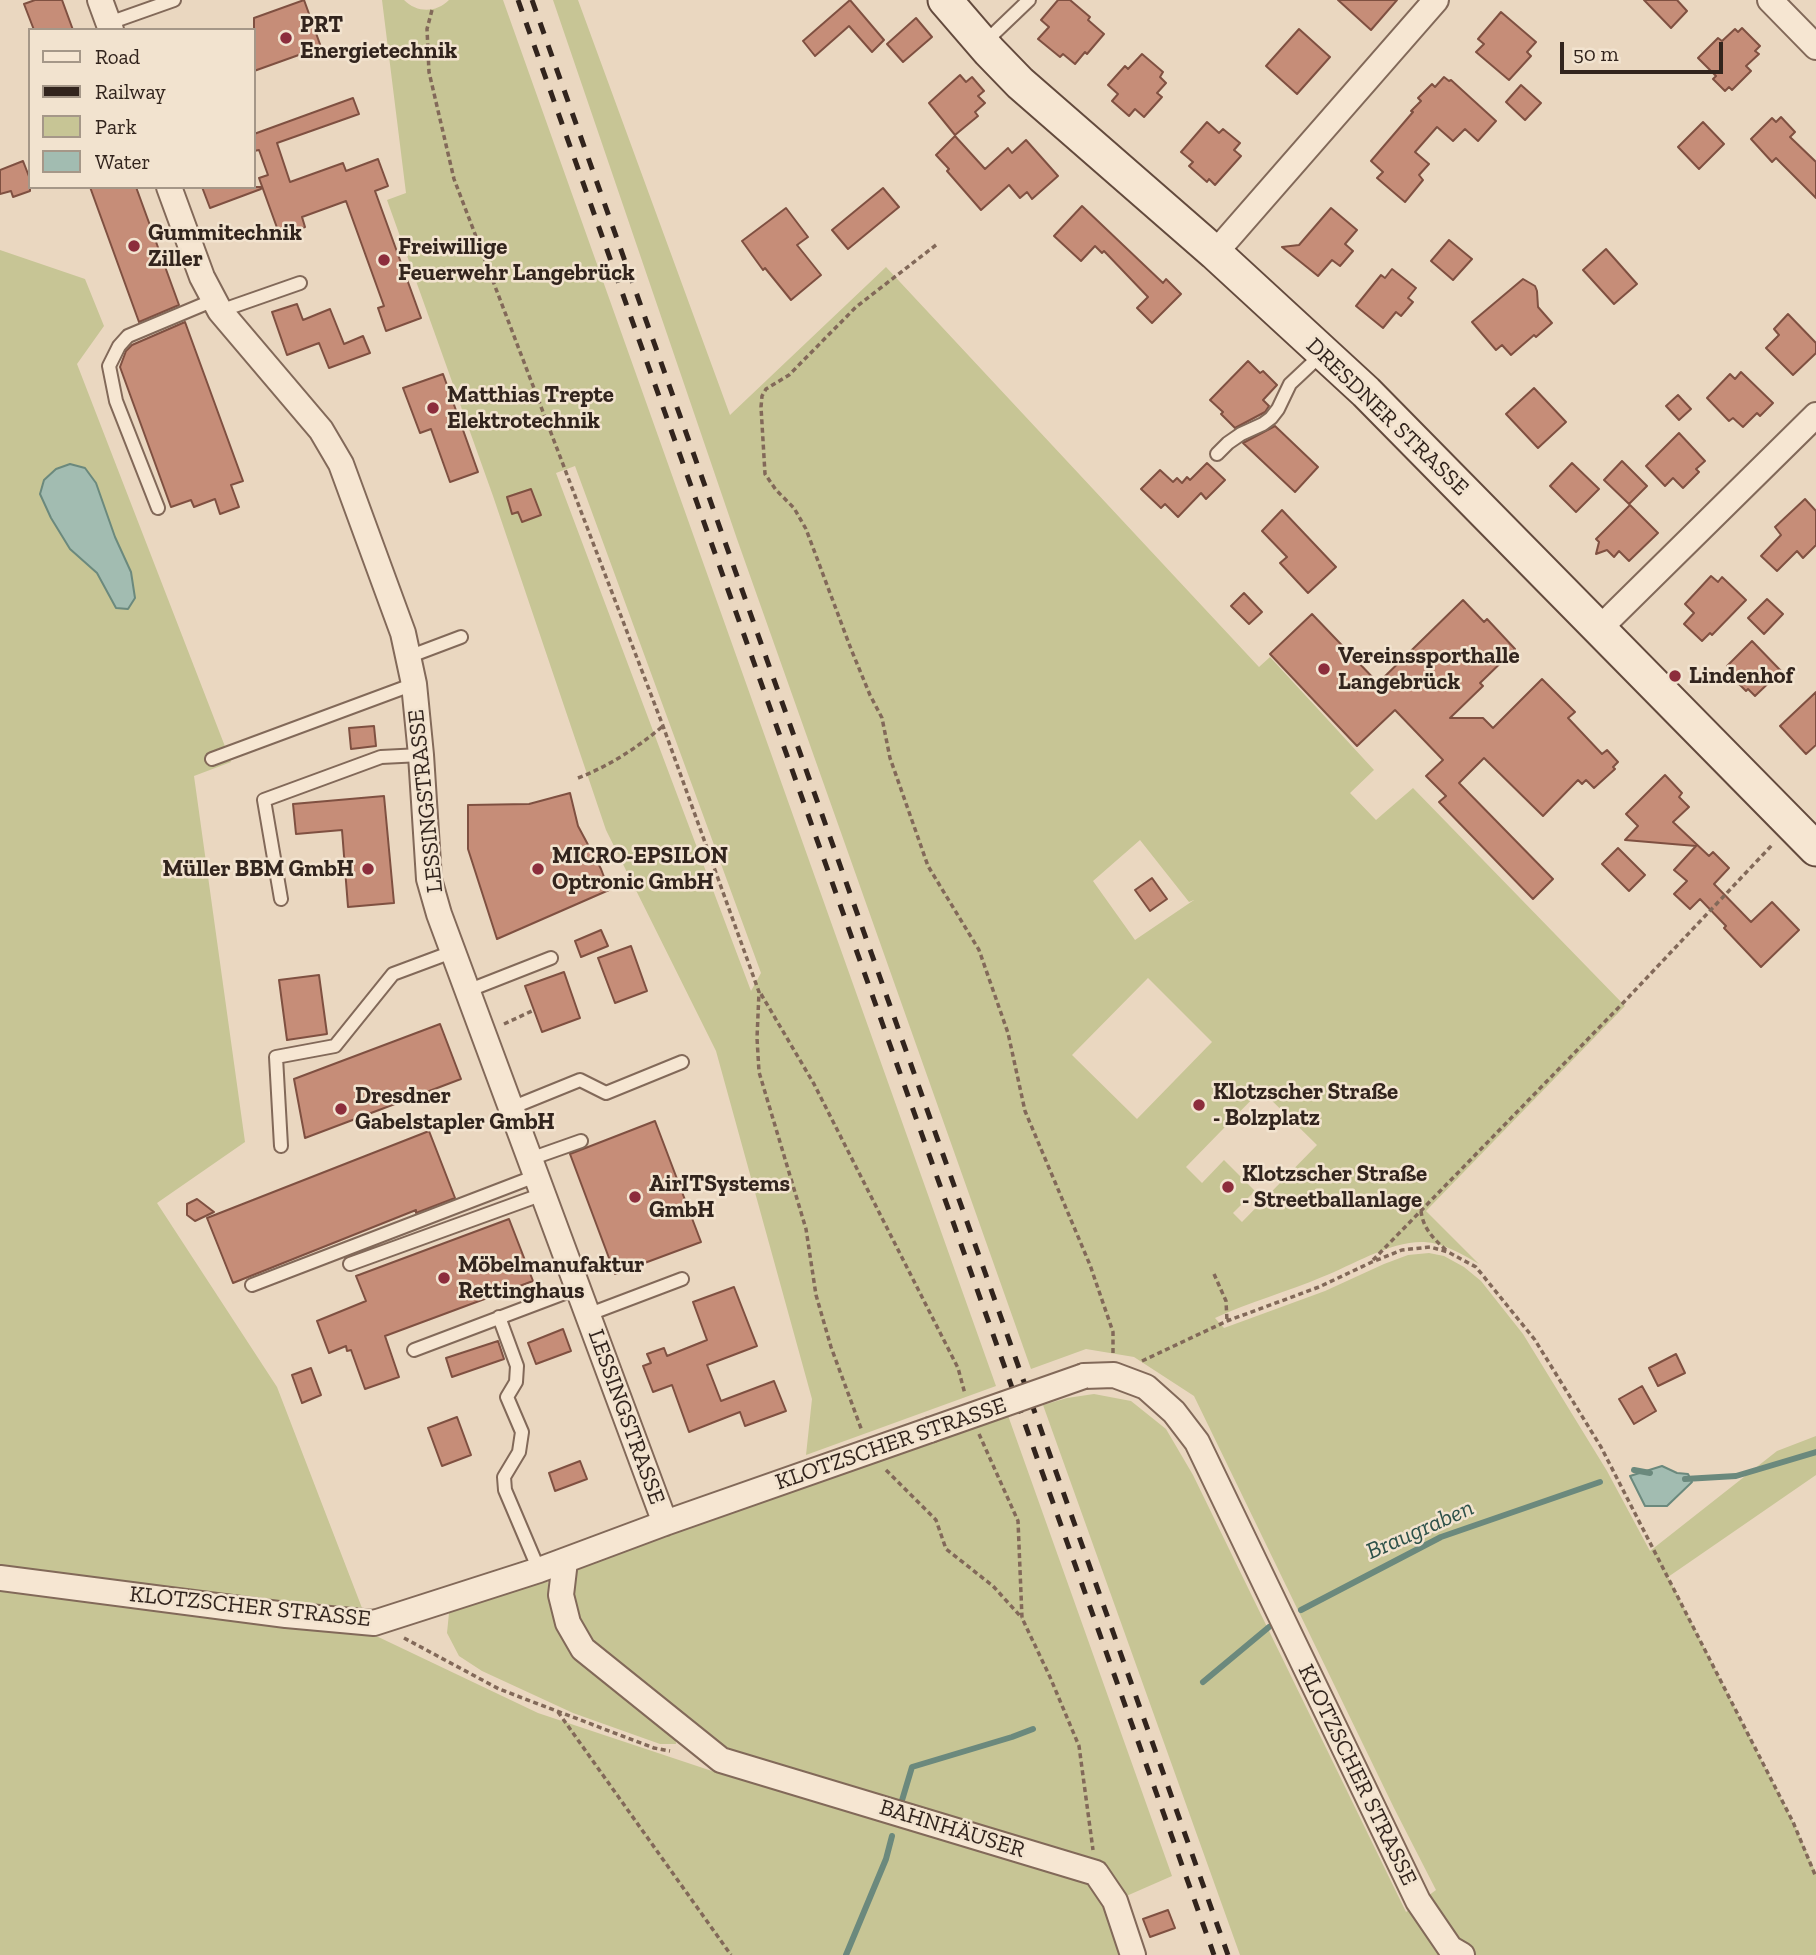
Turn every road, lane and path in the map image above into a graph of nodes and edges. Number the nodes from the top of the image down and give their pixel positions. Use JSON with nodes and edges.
{"nodes":[{"id":1,"x":174,"y":0,"type":"edge"},
{"id":2,"x":945,"y":0,"type":"edge"},
{"id":3,"x":1029,"y":0,"type":"edge"},
{"id":4,"x":1436,"y":0,"type":"edge"},
{"id":5,"x":1770,"y":0,"type":"edge"},
{"id":6,"x":432,"y":10,"type":"dead end"},
{"id":7,"x":107,"y":18,"type":"edge"},
{"id":8,"x":983,"y":44,"type":"junction"},
{"id":9,"x":1816,"y":47,"type":"edge"},
{"id":10,"x":170,"y":189,"type":"edge"},
{"id":11,"x":936,"y":245,"type":"dead end"},
{"id":12,"x":1215,"y":253,"type":"junction"},
{"id":13,"x":300,"y":283,"type":"dead end"},
{"id":14,"x":217,"y":306,"type":"junction"},
{"id":15,"x":1323,"y":353,"type":"junction"},
{"id":16,"x":1816,"y":415,"type":"edge"},
{"id":17,"x":1217,"y":454,"type":"dead end"},
{"id":18,"x":158,"y":508,"type":"dead end"},
{"id":19,"x":1600,"y":628,"type":"junction"},
{"id":20,"x":461,"y":636,"type":"dead end"},
{"id":21,"x":408,"y":657,"type":"junction"},
{"id":22,"x":414,"y":684,"type":"junction"},
{"id":23,"x":663,"y":726,"type":"junction"},
{"id":24,"x":421,"y":755,"type":"junction"},
{"id":25,"x":212,"y":759,"type":"dead end"},
{"id":26,"x":578,"y":778,"type":"dead end"},
{"id":27,"x":1792,"y":824,"type":"junction"},
{"id":28,"x":1816,"y":849,"type":"edge"},
{"id":29,"x":281,"y":899,"type":"dead end"},
{"id":30,"x":452,"y":952,"type":"junction"},
{"id":31,"x":551,"y":958,"type":"dead end"},
{"id":32,"x":467,"y":991,"type":"junction"},
{"id":33,"x":534,"y":1010,"type":"dead end"},
{"id":34,"x":482,"y":1033,"type":"junction"},
{"id":35,"x":681,"y":1062,"type":"dead end"},
{"id":36,"x":511,"y":1108,"type":"junction"},
{"id":37,"x":581,"y":1140,"type":"dead end"},
{"id":38,"x":281,"y":1146,"type":"dead end"},
{"id":39,"x":536,"y":1176,"type":"junction"},
{"id":40,"x":1421,"y":1210,"type":"junction"},
{"id":41,"x":1448,"y":1252,"type":"junction"},
{"id":42,"x":1372,"y":1262,"type":"junction"},
{"id":43,"x":350,"y":1265,"type":"dead end"},
{"id":44,"x":1214,"y":1274,"type":"dead end"},
{"id":45,"x":682,"y":1279,"type":"dead end"},
{"id":46,"x":252,"y":1285,"type":"dead end"},
{"id":47,"x":578,"y":1288,"type":"junction"},
{"id":48,"x":587,"y":1315,"type":"junction"},
{"id":49,"x":499,"y":1317,"type":"junction"},
{"id":50,"x":1227,"y":1321,"type":"junction"},
{"id":51,"x":414,"y":1350,"type":"dead end"},
{"id":52,"x":1114,"y":1375,"type":"junction"},
{"id":53,"x":855,"y":1416,"type":"dead end"},
{"id":54,"x":870,"y":1451,"type":"junction"},
{"id":55,"x":665,"y":1523,"type":"junction"},
{"id":56,"x":565,"y":1561,"type":"junction"},
{"id":57,"x":539,"y":1570,"type":"junction"},
{"id":58,"x":0,"y":1578,"type":"edge"},
{"id":59,"x":1022,"y":1618,"type":"dead end"},
{"id":60,"x":374,"y":1623,"type":"junction"},
{"id":61,"x":557,"y":1711,"type":"junction"},
{"id":62,"x":681,"y":1752,"type":"dead end"},
{"id":63,"x":1816,"y":1877,"type":"edge"},
{"id":64,"x":731,"y":1955,"type":"edge"},
{"id":65,"x":1133,"y":1955,"type":"edge"},
{"id":66,"x":1462,"y":1955,"type":"edge"}],
"edges":[{"from":1,"to":7,"type":"lane"},
{"from":2,"to":8,"type":"main road","name":"DRESDNER STRASSE"},
{"from":3,"to":8,"type":"lane"},
{"from":4,"to":12,"type":"street"},
{"from":5,"to":9,"type":"street"},
{"from":6,"to":23,"type":"path"},
{"from":8,"to":12,"type":"main road","name":"DRESDNER STRASSE"},
{"from":10,"to":14,"type":"street","name":"LESSINGSTRASSE"},
{"from":11,"to":52,"type":"path"},
{"from":12,"to":15,"type":"main road","name":"DRESDNER STRASSE"},
{"from":13,"to":14,"type":"lane"},
{"from":14,"to":18,"type":"lane"},
{"from":14,"to":21,"type":"street","name":"LESSINGSTRASSE"},
{"from":15,"to":17,"type":"lane"},
{"from":15,"to":19,"type":"main road","name":"DRESDNER STRASSE"},
{"from":16,"to":19,"type":"street"},
{"from":19,"to":27,"type":"main road","name":"DRESDNER STRASSE"},
{"from":20,"to":21,"type":"lane"},
{"from":21,"to":22,"type":"street","name":"LESSINGSTRASSE"},
{"from":22,"to":24,"type":"street","name":"LESSINGSTRASSE"},
{"from":22,"to":25,"type":"lane"},
{"from":23,"to":26,"type":"path"},
{"from":23,"to":53,"type":"path"},
{"from":24,"to":29,"type":"lane"},
{"from":24,"to":30,"type":"street","name":"LESSINGSTRASSE"},
{"from":27,"to":28,"type":"main road","name":"DRESDNER STRASSE"},
{"from":27,"to":40,"type":"path"},
{"from":30,"to":32,"type":"street","name":"LESSINGSTRASSE"},
{"from":30,"to":38,"type":"lane"},
{"from":31,"to":32,"type":"lane"},
{"from":32,"to":34,"type":"street","name":"LESSINGSTRASSE"},
{"from":33,"to":34,"type":"path"},
{"from":34,"to":36,"type":"street","name":"LESSINGSTRASSE"},
{"from":35,"to":36,"type":"lane"},
{"from":36,"to":39,"type":"street","name":"LESSINGSTRASSE"},
{"from":37,"to":39,"type":"lane"},
{"from":39,"to":43,"type":"lane"},
{"from":39,"to":46,"type":"lane"},
{"from":39,"to":47,"type":"street","name":"LESSINGSTRASSE"},
{"from":40,"to":41,"type":"path"},
{"from":40,"to":42,"type":"path"},
{"from":41,"to":42,"type":"path"},
{"from":41,"to":63,"type":"path"},
{"from":42,"to":50,"type":"path"},
{"from":44,"to":50,"type":"path"},
{"from":45,"to":48,"type":"lane"},
{"from":47,"to":48,"type":"street","name":"LESSINGSTRASSE"},
{"from":47,"to":49,"type":"lane"},
{"from":48,"to":55,"type":"street","name":"LESSINGSTRASSE"},
{"from":49,"to":51,"type":"lane"},
{"from":49,"to":57,"type":"lane"},
{"from":50,"to":52,"type":"path"},
{"from":52,"to":54,"type":"street","name":"KLOTZSCHER STRASSE","bridge":true},
{"from":52,"to":66,"type":"street","name":"KLOTZSCHER STRASSE"},
{"from":54,"to":55,"type":"street","name":"KLOTZSCHER STRASSE"},
{"from":54,"to":59,"type":"path"},
{"from":55,"to":56,"type":"street","name":"KLOTZSCHER STRASSE"},
{"from":56,"to":57,"type":"street","name":"KLOTZSCHER STRASSE"},
{"from":56,"to":65,"type":"street","name":"BAHNHÄUSER"},
{"from":57,"to":60,"type":"street","name":"KLOTZSCHER STRASSE"},
{"from":58,"to":60,"type":"street","name":"KLOTZSCHER STRASSE"},
{"from":60,"to":61,"type":"path"},
{"from":61,"to":62,"type":"path"},
{"from":61,"to":64,"type":"path"}]}
